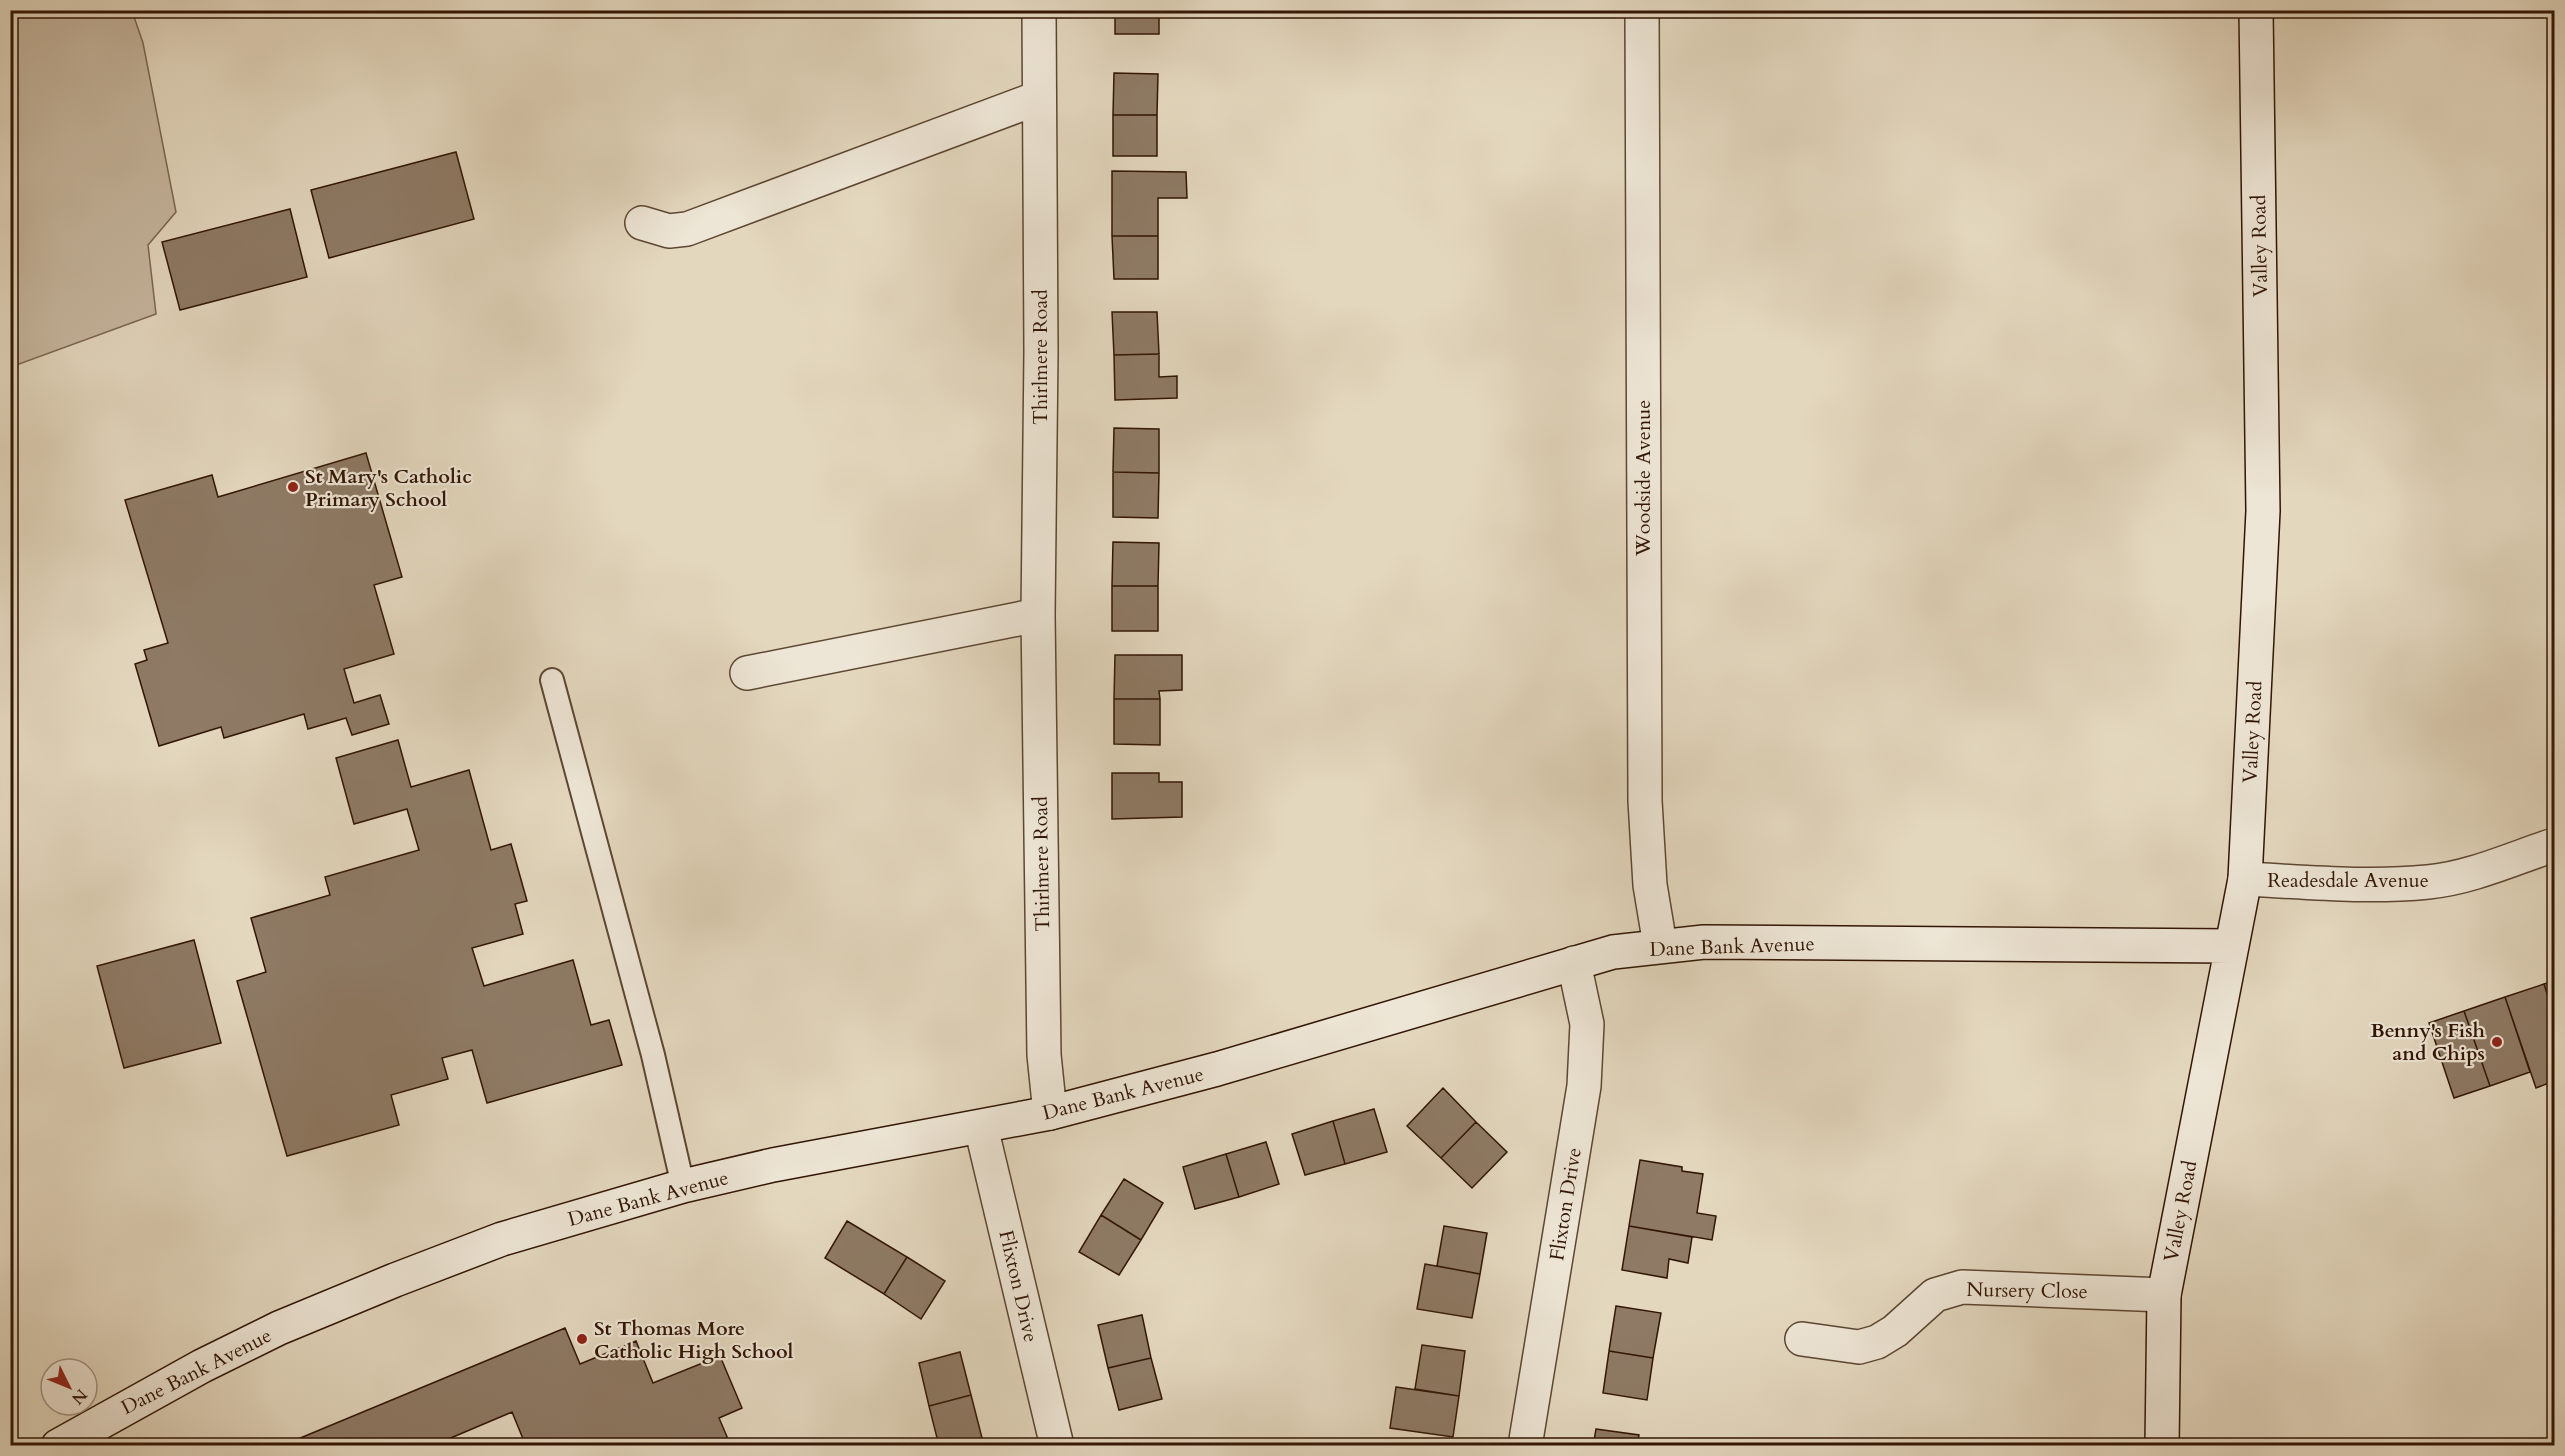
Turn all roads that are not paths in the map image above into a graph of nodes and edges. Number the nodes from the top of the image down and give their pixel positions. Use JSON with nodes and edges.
{"nodes":[{"id":1,"x":1039,"y":10,"type":"edge"},
{"id":2,"x":1642,"y":10,"type":"edge"},
{"id":3,"x":2256,"y":10,"type":"edge"},
{"id":4,"x":1038,"y":98,"type":"junction"},
{"id":5,"x":642,"y":224,"type":"dead end"},
{"id":6,"x":1038,"y":615,"type":"junction"},
{"id":7,"x":747,"y":673,"type":"dead end"},
{"id":8,"x":552,"y":680,"type":"dead end"},
{"id":9,"x":2554,"y":845,"type":"edge"},
{"id":10,"x":2245,"y":879,"type":"junction"},
{"id":11,"x":1660,"y":945,"type":"junction"},
{"id":12,"x":2231,"y":946,"type":"junction"},
{"id":13,"x":1574,"y":963,"type":"junction"},
{"id":14,"x":1050,"y":1113,"type":"junction"},
{"id":15,"x":981,"y":1126,"type":"junction"},
{"id":16,"x":683,"y":1186,"type":"junction"},
{"id":17,"x":2164,"y":1295,"type":"junction"},
{"id":18,"x":1802,"y":1339,"type":"dead end"},
{"id":19,"x":58,"y":1446,"type":"edge"},
{"id":20,"x":1057,"y":1446,"type":"edge"},
{"id":21,"x":1525,"y":1446,"type":"edge"},
{"id":22,"x":2162,"y":1446,"type":"edge"}],
"edges":[{"from":1,"to":4,"type":"street","name":"Thirlmere Road"},
{"from":2,"to":11,"type":"street","name":"Woodside Avenue"},
{"from":3,"to":10,"type":"street","name":"Valley Road"},
{"from":4,"to":5,"type":"street"},
{"from":4,"to":6,"type":"street","name":"Thirlmere Road"},
{"from":6,"to":7,"type":"street"},
{"from":6,"to":14,"type":"street","name":"Thirlmere Road"},
{"from":8,"to":16,"type":"lane"},
{"from":9,"to":10,"type":"street","name":"Readesdale Avenue"},
{"from":10,"to":12,"type":"street","name":"Valley Road"},
{"from":11,"to":12,"type":"street","name":"Dane Bank Avenue"},
{"from":11,"to":13,"type":"street","name":"Dane Bank Avenue"},
{"from":12,"to":17,"type":"street","name":"Valley Road"},
{"from":13,"to":14,"type":"street","name":"Dane Bank Avenue"},
{"from":13,"to":21,"type":"street","name":"Flixton Drive"},
{"from":14,"to":15,"type":"street","name":"Dane Bank Avenue"},
{"from":15,"to":16,"type":"street","name":"Dane Bank Avenue"},
{"from":15,"to":20,"type":"street","name":"Flixton Drive"},
{"from":16,"to":19,"type":"street","name":"Dane Bank Avenue"},
{"from":17,"to":18,"type":"street","name":"Nursery Close"},
{"from":17,"to":22,"type":"street","name":"Valley Road"}]}
